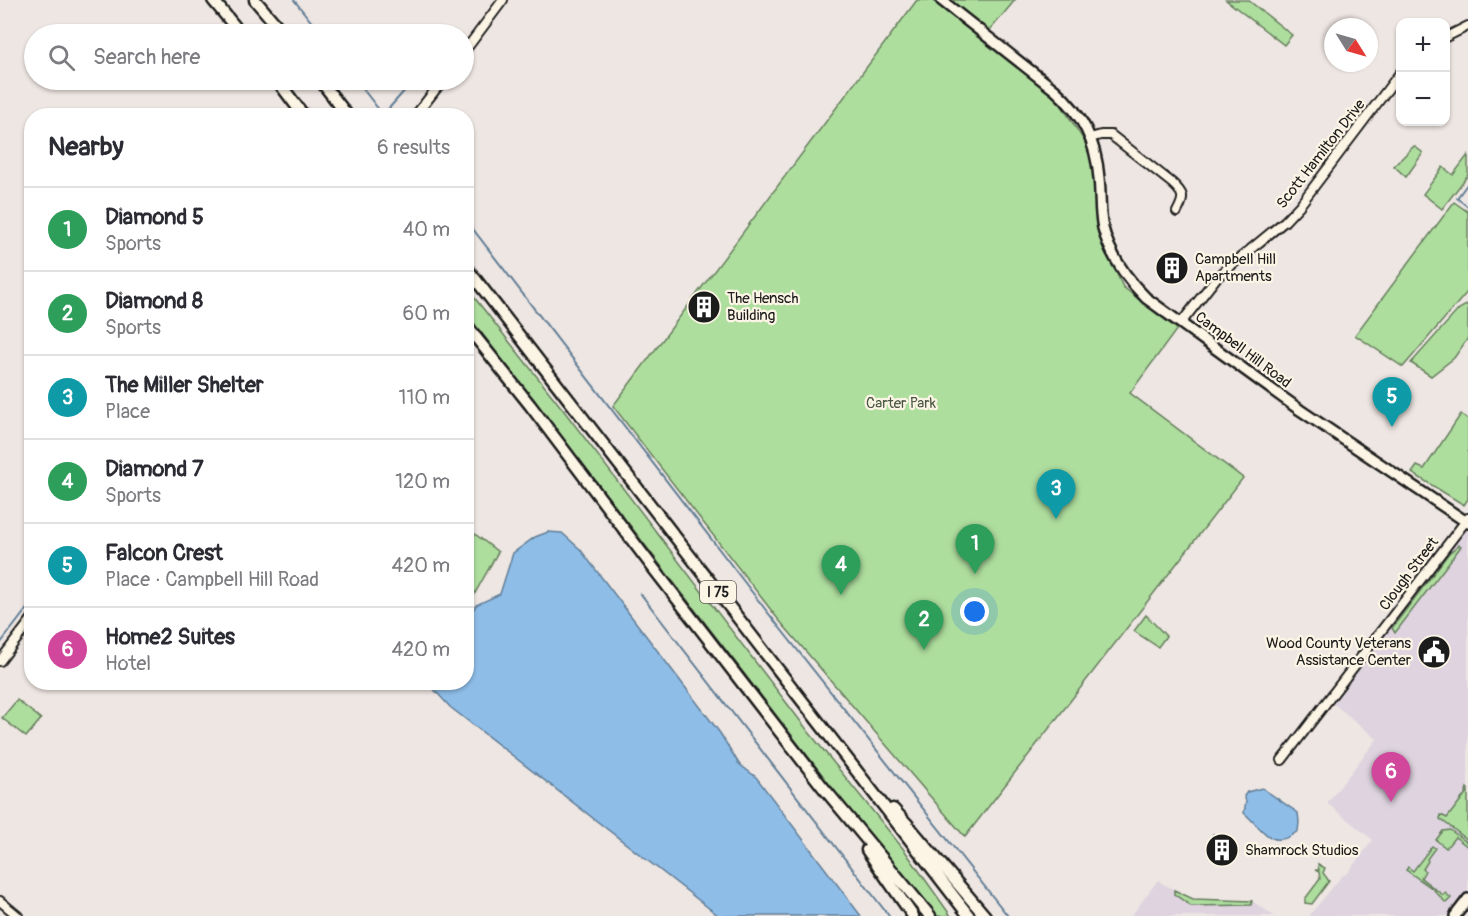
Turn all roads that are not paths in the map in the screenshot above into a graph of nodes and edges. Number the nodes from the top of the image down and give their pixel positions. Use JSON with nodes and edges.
{"nodes":[{"id":1,"x":213,"y":0,"type":"edge"},
{"id":2,"x":255,"y":0,"type":"edge"},
{"id":3,"x":503,"y":0,"type":"edge"},
{"id":4,"x":941,"y":0,"type":"edge"},
{"id":5,"x":233,"y":24,"type":"edge"},
{"id":6,"x":275,"y":24,"type":"edge"},
{"id":7,"x":1468,"y":26,"type":"edge"},
{"id":8,"x":1450,"y":35,"type":"edge"},
{"id":9,"x":474,"y":39,"type":"edge"},
{"id":10,"x":1396,"y":79,"type":"edge"},
{"id":11,"x":284,"y":90,"type":"edge"},
{"id":12,"x":328,"y":90,"type":"edge"},
{"id":13,"x":434,"y":90,"type":"edge"},
{"id":14,"x":298,"y":108,"type":"edge"},
{"id":15,"x":342,"y":108,"type":"edge"},
{"id":16,"x":421,"y":108,"type":"edge"},
{"id":17,"x":1090,"y":138,"type":"junction"},
{"id":18,"x":1177,"y":212,"type":"dead end"},
{"id":19,"x":474,"y":277,"type":"edge"},
{"id":20,"x":1181,"y":322,"type":"junction"},
{"id":21,"x":474,"y":335,"type":"edge"},
{"id":22,"x":1467,"y":521,"type":"edge"},
{"id":23,"x":24,"y":630,"type":"edge"},
{"id":24,"x":0,"y":661,"type":"edge"},
{"id":25,"x":1282,"y":760,"type":"dead end"},
{"id":26,"x":852,"y":766,"type":"junction"},
{"id":27,"x":822,"y":786,"type":"junction"},
{"id":28,"x":1468,"y":899,"type":"edge"},
{"id":29,"x":0,"y":901,"type":"edge"},
{"id":30,"x":18,"y":916,"type":"edge"},
{"id":31,"x":913,"y":916,"type":"edge"},
{"id":32,"x":930,"y":916,"type":"edge"},
{"id":33,"x":969,"y":916,"type":"edge"},
{"id":34,"x":985,"y":916,"type":"edge"},
{"id":35,"x":1455,"y":916,"type":"edge"}],
"edges":[{"from":1,"to":5,"type":"highway"},
{"from":2,"to":6,"type":"highway"},
{"from":3,"to":9,"type":"street"},
{"from":4,"to":17,"type":"main road","name":"Campbell Hill Road"},
{"from":7,"to":8,"type":"street"},
{"from":10,"to":20,"type":"street","name":"Scott Hamilton Drive"},
{"from":11,"to":14,"type":"highway"},
{"from":12,"to":15,"type":"highway"},
{"from":13,"to":16,"type":"street"},
{"from":17,"to":18,"type":"street"},
{"from":17,"to":20,"type":"main road","name":"Campbell Hill Road"},
{"from":19,"to":26,"type":"highway","number":"I 75"},
{"from":20,"to":22,"type":"main road","name":"Campbell Hill Road"},
{"from":21,"to":27,"type":"highway","number":"I 75"},
{"from":22,"to":25,"type":"street","name":"Clough Street"},
{"from":23,"to":24,"type":"street"},
{"from":26,"to":33,"type":"highway","number":"I 75"},
{"from":26,"to":34,"type":"highway"},
{"from":27,"to":31,"type":"highway"},
{"from":27,"to":32,"type":"highway","number":"I 75"},
{"from":28,"to":35,"type":"main road"},
{"from":29,"to":30,"type":"street"}]}
